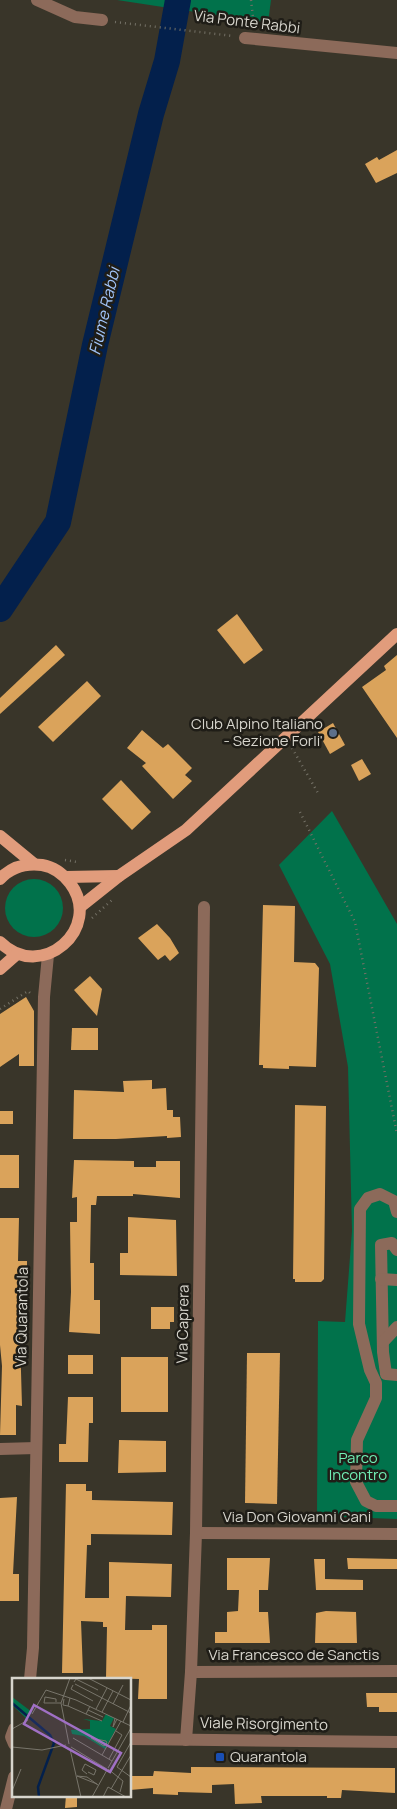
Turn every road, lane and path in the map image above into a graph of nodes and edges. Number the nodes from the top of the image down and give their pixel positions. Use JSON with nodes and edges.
{"nodes":[{"id":1,"x":37,"y":0,"type":"edge"},
{"id":2,"x":252,"y":0,"type":"edge"},
{"id":3,"x":102,"y":20,"type":"joint"},
{"id":4,"x":250,"y":38,"type":"junction"},
{"id":5,"x":397,"y":53,"type":"edge"},
{"id":6,"x":397,"y":634,"type":"edge"},
{"id":7,"x":292,"y":747,"type":"dead end"},
{"id":8,"x":318,"y":793,"type":"dead end"},
{"id":9,"x":300,"y":812,"type":"dead end"},
{"id":10,"x":0,"y":836,"type":"edge"},
{"id":11,"x":34,"y":864,"type":"junction"},
{"id":12,"x":119,"y":876,"type":"junction"},
{"id":13,"x":66,"y":877,"type":"junction"},
{"id":14,"x":0,"y":879,"type":"edge"},
{"id":15,"x":80,"y":907,"type":"junction"},
{"id":16,"x":204,"y":907,"type":"dead end"},
{"id":17,"x":0,"y":942,"type":"edge"},
{"id":18,"x":17,"y":954,"type":"junction"},
{"id":19,"x":48,"y":955,"type":"junction"},
{"id":20,"x":0,"y":969,"type":"edge"},
{"id":21,"x":397,"y":1134,"type":"edge"},
{"id":22,"x":397,"y":1212,"type":"edge"},
{"id":23,"x":397,"y":1250,"type":"edge"},
{"id":24,"x":381,"y":1280,"type":"junction"},
{"id":25,"x":397,"y":1280,"type":"edge"},
{"id":26,"x":397,"y":1327,"type":"edge"},
{"id":27,"x":383,"y":1342,"type":"junction"},
{"id":28,"x":397,"y":1375,"type":"edge"},
{"id":29,"x":36,"y":1448,"type":"junction"},
{"id":30,"x":0,"y":1449,"type":"edge"},
{"id":31,"x":397,"y":1506,"type":"edge"},
{"id":32,"x":196,"y":1533,"type":"junction"},
{"id":33,"x":397,"y":1534,"type":"edge"},
{"id":34,"x":397,"y":1671,"type":"edge"},
{"id":35,"x":191,"y":1672,"type":"junction"},
{"id":36,"x":30,"y":1678,"type":"edge"},
{"id":37,"x":131,"y":1739,"type":"edge"},
{"id":38,"x":186,"y":1740,"type":"junction"},
{"id":39,"x":397,"y":1742,"type":"edge"},
{"id":40,"x":12,"y":1785,"type":"edge"},
{"id":41,"x":6,"y":1809,"type":"edge"}],
"edges":[{"from":1,"to":3,"type":"street"},
{"from":2,"to":4,"type":"path"},
{"from":3,"to":4,"type":"path","name":"Via Ponte Rabbi"},
{"from":4,"to":5,"type":"street","name":"Via Ponte Rabbi"},
{"from":6,"to":12,"type":"main road"},
{"from":7,"to":8,"type":"path"},
{"from":9,"to":21,"type":"path"},
{"from":10,"to":11,"type":"main road"},
{"from":11,"to":13,"type":"main road"},
{"from":11,"to":14,"type":"main road"},
{"from":12,"to":13,"type":"main road"},
{"from":12,"to":15,"type":"main road"},
{"from":13,"to":15,"type":"main road"},
{"from":15,"to":19,"type":"main road"},
{"from":16,"to":32,"type":"street","name":"Via Caprera"},
{"from":17,"to":18,"type":"main road"},
{"from":18,"to":19,"type":"main road"},
{"from":18,"to":20,"type":"main road"},
{"from":19,"to":29,"type":"street","name":"Via Quarantola"},
{"from":22,"to":31,"type":"street"},
{"from":23,"to":24,"type":"street"},
{"from":24,"to":25,"type":"street"},
{"from":24,"to":27,"type":"street"},
{"from":26,"to":27,"type":"street"},
{"from":27,"to":28,"type":"street"},
{"from":29,"to":30,"type":"street"},
{"from":29,"to":36,"type":"street","name":"Via Quarantola"},
{"from":32,"to":33,"type":"street","name":"Via Don Giovanni Cani"},
{"from":32,"to":35,"type":"street","name":"Via Caprera"},
{"from":34,"to":35,"type":"street","name":"Via Francesco de Sanctis"},
{"from":35,"to":38,"type":"street","name":"Via Caprera"},
{"from":37,"to":38,"type":"street","name":"Viale Risorgimento"},
{"from":38,"to":39,"type":"street","name":"Viale Risorgimento"},
{"from":40,"to":41,"type":"street"}]}
